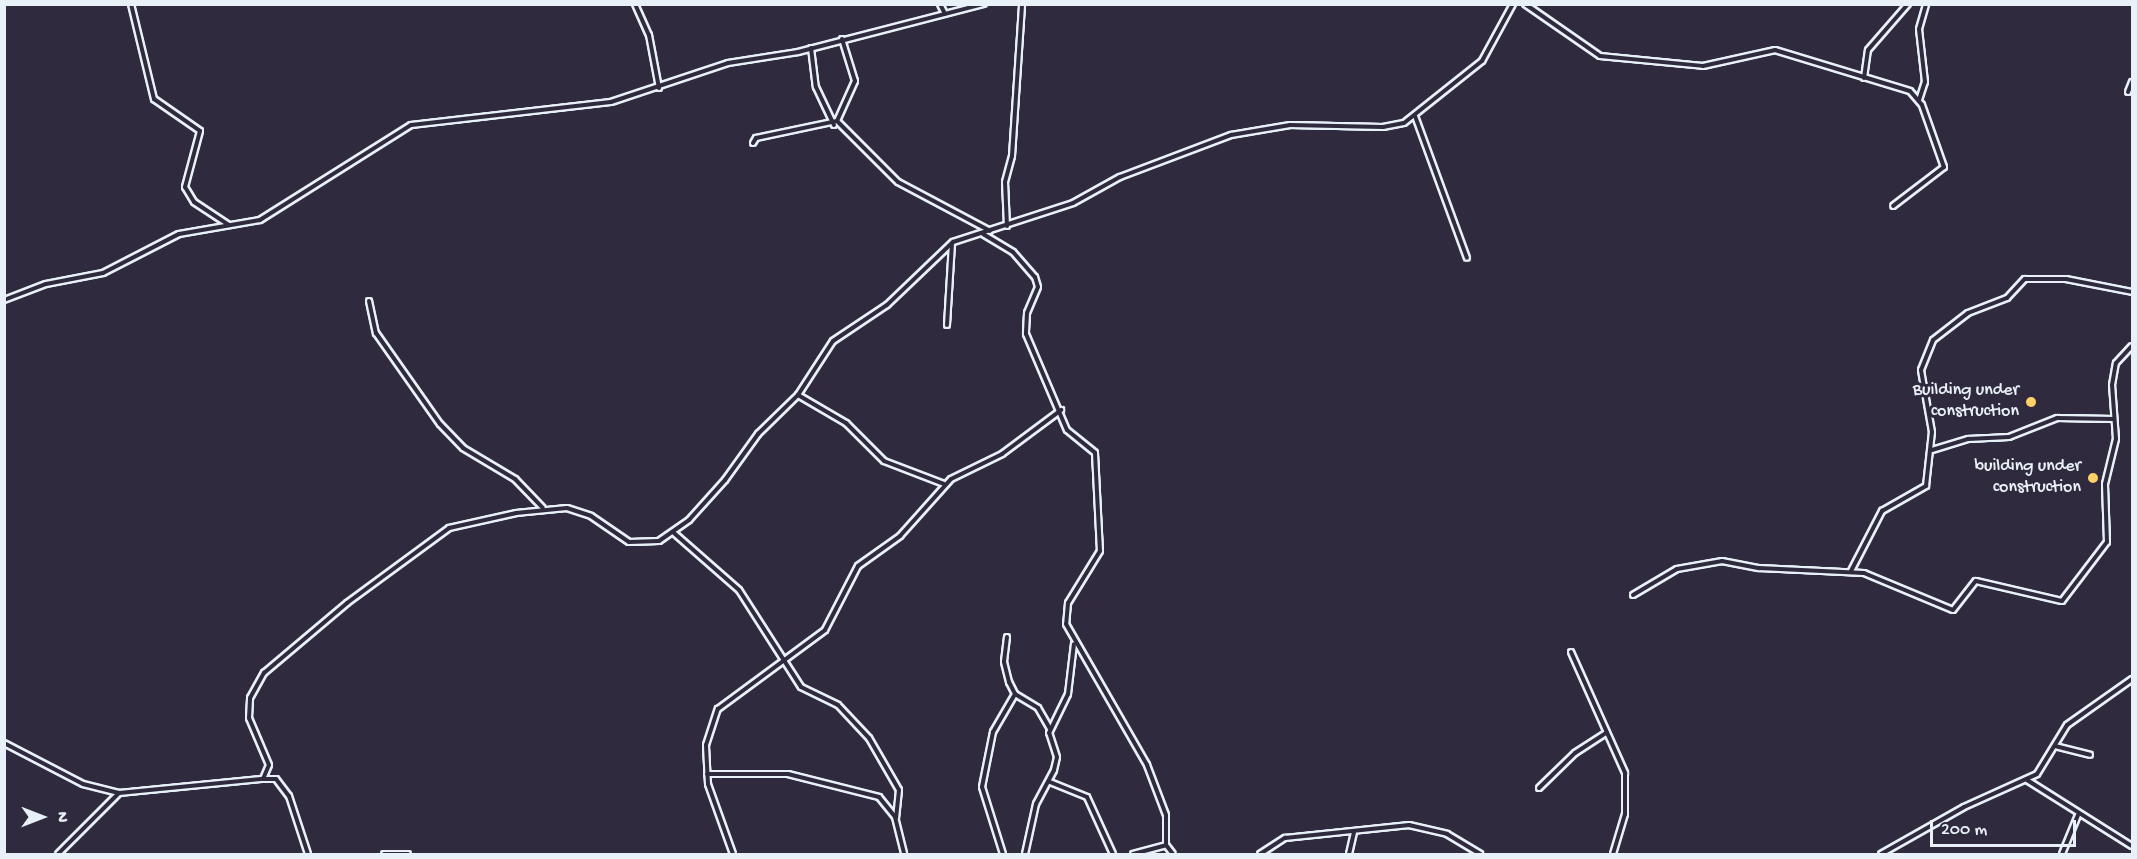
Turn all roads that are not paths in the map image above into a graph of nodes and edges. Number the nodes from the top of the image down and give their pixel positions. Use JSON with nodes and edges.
{"nodes":[{"id":1,"x":131,"y":4,"type":"edge"},
{"id":2,"x":635,"y":4,"type":"edge"},
{"id":3,"x":940,"y":4,"type":"edge"},
{"id":4,"x":984,"y":4,"type":"edge"},
{"id":5,"x":1022,"y":4,"type":"edge"},
{"id":6,"x":1513,"y":4,"type":"edge"},
{"id":7,"x":1525,"y":4,"type":"edge"},
{"id":8,"x":1908,"y":4,"type":"edge"},
{"id":9,"x":1926,"y":4,"type":"edge"},
{"id":10,"x":945,"y":14,"type":"junction"},
{"id":11,"x":842,"y":39,"type":"junction"},
{"id":12,"x":811,"y":48,"type":"junction"},
{"id":13,"x":1864,"y":78,"type":"junction"},
{"id":14,"x":2133,"y":82,"type":"edge"},
{"id":15,"x":659,"y":88,"type":"junction"},
{"id":16,"x":2128,"y":92,"type":"dead end"},
{"id":17,"x":1919,"y":100,"type":"junction"},
{"id":18,"x":1415,"y":116,"type":"junction"},
{"id":19,"x":836,"y":123,"type":"junction"},
{"id":20,"x":753,"y":143,"type":"dead end"},
{"id":21,"x":1893,"y":206,"type":"dead end"},
{"id":22,"x":229,"y":226,"type":"junction"},
{"id":23,"x":1007,"y":226,"type":"junction"},
{"id":24,"x":990,"y":232,"type":"junction"},
{"id":25,"x":982,"y":234,"type":"junction"},
{"id":26,"x":952,"y":243,"type":"junction"},
{"id":27,"x":1467,"y":258,"type":"dead end"},
{"id":28,"x":2132,"y":294,"type":"edge"},
{"id":29,"x":4,"y":300,"type":"edge"},
{"id":30,"x":369,"y":301,"type":"dead end"},
{"id":31,"x":947,"y":325,"type":"dead end"},
{"id":32,"x":2133,"y":346,"type":"edge"},
{"id":33,"x":798,"y":396,"type":"junction"},
{"id":34,"x":1061,"y":410,"type":"junction"},
{"id":35,"x":2114,"y":419,"type":"junction"},
{"id":36,"x":1931,"y":450,"type":"junction"},
{"id":37,"x":945,"y":484,"type":"junction"},
{"id":38,"x":544,"y":508,"type":"junction"},
{"id":39,"x":674,"y":532,"type":"junction"},
{"id":40,"x":1851,"y":571,"type":"junction"},
{"id":41,"x":1633,"y":595,"type":"dead end"},
{"id":42,"x":1007,"y":637,"type":"dead end"},
{"id":43,"x":1074,"y":643,"type":"junction"},
{"id":44,"x":1571,"y":652,"type":"dead end"},
{"id":45,"x":785,"y":658,"type":"junction"},
{"id":46,"x":2133,"y":679,"type":"edge"},
{"id":47,"x":1015,"y":694,"type":"junction"},
{"id":48,"x":1050,"y":730,"type":"junction"},
{"id":49,"x":1607,"y":732,"type":"junction"},
{"id":50,"x":4,"y":743,"type":"edge"},
{"id":51,"x":2055,"y":746,"type":"junction"},
{"id":52,"x":2090,"y":755,"type":"dead end"},
{"id":53,"x":707,"y":774,"type":"junction"},
{"id":54,"x":263,"y":779,"type":"junction"},
{"id":55,"x":2027,"y":780,"type":"junction"},
{"id":56,"x":1050,"y":782,"type":"junction"},
{"id":57,"x":1539,"y":788,"type":"dead end"},
{"id":58,"x":119,"y":793,"type":"junction"},
{"id":59,"x":2078,"y":815,"type":"junction"},
{"id":60,"x":896,"y":818,"type":"junction"},
{"id":61,"x":1354,"y":834,"type":"junction"},
{"id":62,"x":1166,"y":845,"type":"junction"},
{"id":63,"x":2133,"y":846,"type":"edge"},
{"id":64,"x":58,"y":855,"type":"edge"},
{"id":65,"x":308,"y":855,"type":"edge"},
{"id":66,"x":384,"y":855,"type":"edge"},
{"id":67,"x":408,"y":855,"type":"edge"},
{"id":68,"x":733,"y":855,"type":"edge"},
{"id":69,"x":904,"y":855,"type":"edge"},
{"id":70,"x":1003,"y":855,"type":"edge"},
{"id":71,"x":1025,"y":855,"type":"edge"},
{"id":72,"x":1113,"y":855,"type":"edge"},
{"id":73,"x":1133,"y":855,"type":"edge"},
{"id":74,"x":1173,"y":855,"type":"edge"},
{"id":75,"x":1260,"y":855,"type":"edge"},
{"id":76,"x":1349,"y":855,"type":"edge"},
{"id":77,"x":1480,"y":855,"type":"edge"},
{"id":78,"x":1612,"y":855,"type":"edge"},
{"id":79,"x":1881,"y":855,"type":"edge"},
{"id":80,"x":2062,"y":855,"type":"edge"}],
"edges":[{"from":1,"to":22,"type":"street"},
{"from":2,"to":15,"type":"street"},
{"from":3,"to":10,"type":"street"},
{"from":4,"to":10,"type":"street"},
{"from":5,"to":23,"type":"street"},
{"from":6,"to":18,"type":"street"},
{"from":7,"to":13,"type":"street"},
{"from":8,"to":13,"type":"street"},
{"from":9,"to":17,"type":"street"},
{"from":10,"to":11,"type":"street"},
{"from":11,"to":12,"type":"street"},
{"from":11,"to":19,"type":"street"},
{"from":12,"to":15,"type":"street"},
{"from":12,"to":19,"type":"street"},
{"from":13,"to":17,"type":"street"},
{"from":14,"to":16,"type":"street"},
{"from":15,"to":22,"type":"street"},
{"from":17,"to":21,"type":"street"},
{"from":18,"to":23,"type":"street"},
{"from":18,"to":27,"type":"street"},
{"from":19,"to":20,"type":"street"},
{"from":19,"to":24,"type":"street"},
{"from":22,"to":29,"type":"street"},
{"from":23,"to":24,"type":"street"},
{"from":24,"to":25,"type":"street"},
{"from":25,"to":26,"type":"street"},
{"from":25,"to":34,"type":"street"},
{"from":26,"to":31,"type":"street"},
{"from":26,"to":33,"type":"street"},
{"from":28,"to":36,"type":"street"},
{"from":30,"to":38,"type":"street"},
{"from":32,"to":35,"type":"street"},
{"from":33,"to":37,"type":"street"},
{"from":33,"to":39,"type":"street"},
{"from":34,"to":37,"type":"street"},
{"from":34,"to":43,"type":"street"},
{"from":35,"to":36,"type":"street"},
{"from":35,"to":40,"type":"street"},
{"from":36,"to":40,"type":"street"},
{"from":37,"to":45,"type":"street"},
{"from":38,"to":39,"type":"street"},
{"from":38,"to":54,"type":"street"},
{"from":39,"to":45,"type":"street"},
{"from":40,"to":41,"type":"street"},
{"from":42,"to":47,"type":"street"},
{"from":43,"to":48,"type":"street"},
{"from":43,"to":62,"type":"street"},
{"from":44,"to":49,"type":"street"},
{"from":45,"to":53,"type":"street"},
{"from":45,"to":60,"type":"street"},
{"from":46,"to":51,"type":"street"},
{"from":47,"to":48,"type":"street"},
{"from":47,"to":70,"type":"street"},
{"from":48,"to":56,"type":"street"},
{"from":49,"to":57,"type":"street"},
{"from":49,"to":78,"type":"street"},
{"from":50,"to":58,"type":"street"},
{"from":51,"to":52,"type":"street"},
{"from":51,"to":55,"type":"street"},
{"from":53,"to":60,"type":"street"},
{"from":53,"to":68,"type":"street"},
{"from":54,"to":58,"type":"street"},
{"from":54,"to":65,"type":"street"},
{"from":55,"to":59,"type":"street"},
{"from":55,"to":79,"type":"street"},
{"from":56,"to":71,"type":"street"},
{"from":56,"to":72,"type":"street"},
{"from":58,"to":64,"type":"street"},
{"from":59,"to":63,"type":"street"},
{"from":59,"to":80,"type":"street"},
{"from":60,"to":69,"type":"street"},
{"from":61,"to":75,"type":"street"},
{"from":61,"to":76,"type":"street"},
{"from":61,"to":77,"type":"street"},
{"from":62,"to":73,"type":"street"},
{"from":62,"to":74,"type":"street"},
{"from":66,"to":67,"type":"street"}]}
